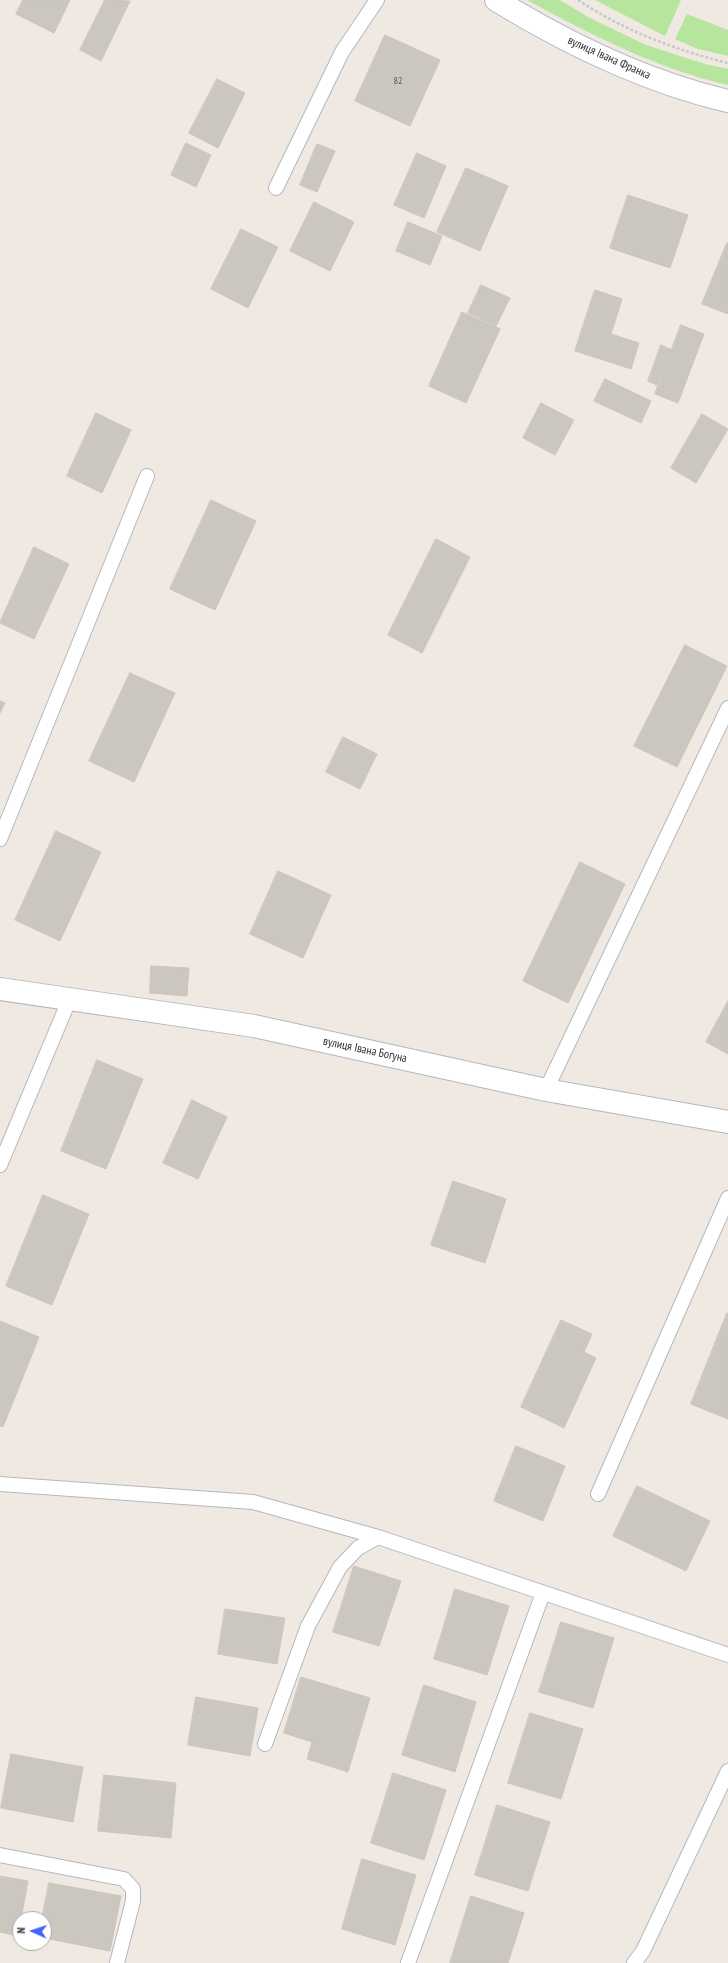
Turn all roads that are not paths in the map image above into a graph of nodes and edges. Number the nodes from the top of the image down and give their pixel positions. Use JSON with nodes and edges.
{"nodes":[{"id":1,"x":377,"y":0,"type":"edge"},
{"id":2,"x":496,"y":0,"type":"edge"},
{"id":3,"x":728,"y":101,"type":"edge"},
{"id":4,"x":276,"y":188,"type":"dead end"},
{"id":5,"x":147,"y":476,"type":"dead end"},
{"id":6,"x":728,"y":708,"type":"edge"},
{"id":7,"x":0,"y":839,"type":"edge"},
{"id":8,"x":0,"y":989,"type":"edge"},
{"id":9,"x":70,"y":998,"type":"junction"},
{"id":10,"x":546,"y":1090,"type":"junction"},
{"id":11,"x":728,"y":1122,"type":"edge"},
{"id":12,"x":0,"y":1165,"type":"edge"},
{"id":13,"x":728,"y":1198,"type":"edge"},
{"id":14,"x":0,"y":1484,"type":"edge"},
{"id":15,"x":598,"y":1494,"type":"dead end"},
{"id":16,"x":378,"y":1537,"type":"junction"},
{"id":17,"x":543,"y":1593,"type":"junction"},
{"id":18,"x":728,"y":1655,"type":"edge"},
{"id":19,"x":265,"y":1744,"type":"dead end"},
{"id":20,"x":728,"y":1771,"type":"edge"},
{"id":21,"x":0,"y":1855,"type":"edge"},
{"id":22,"x":117,"y":1963,"type":"edge"},
{"id":23,"x":408,"y":1963,"type":"edge"},
{"id":24,"x":634,"y":1963,"type":"edge"}],
"edges":[{"from":1,"to":4,"type":"lane"},
{"from":2,"to":3,"type":"street","name":"вулиця Івана Франка"},
{"from":5,"to":7,"type":"lane"},
{"from":6,"to":10,"type":"lane"},
{"from":8,"to":9,"type":"street","name":"вулиця Івана Богуна"},
{"from":9,"to":10,"type":"street","name":"вулиця Івана Богуна"},
{"from":9,"to":12,"type":"lane"},
{"from":10,"to":11,"type":"street","name":"вулиця Івана Богуна"},
{"from":13,"to":15,"type":"lane"},
{"from":14,"to":16,"type":"lane"},
{"from":16,"to":17,"type":"lane"},
{"from":16,"to":19,"type":"lane"},
{"from":17,"to":18,"type":"lane"},
{"from":17,"to":23,"type":"lane"},
{"from":20,"to":24,"type":"lane"},
{"from":21,"to":22,"type":"lane"}]}
